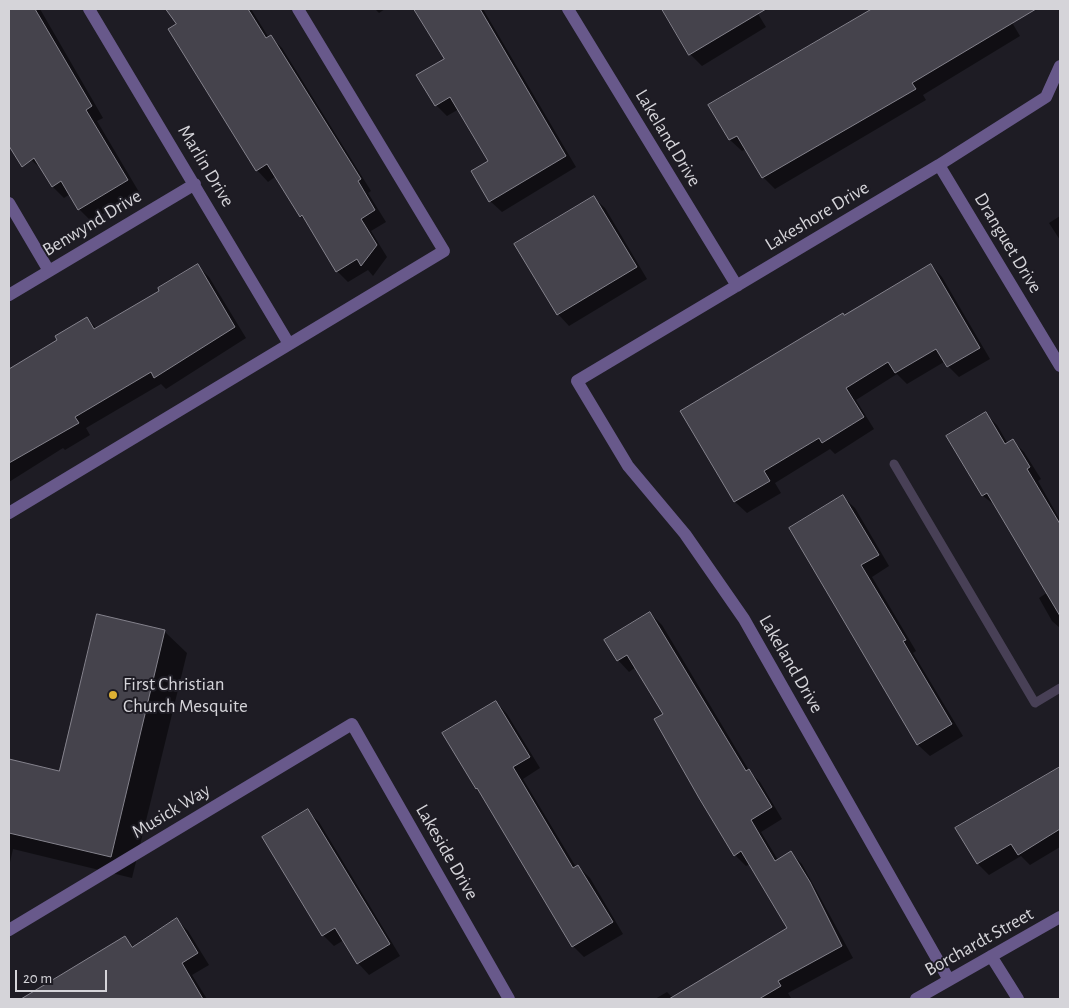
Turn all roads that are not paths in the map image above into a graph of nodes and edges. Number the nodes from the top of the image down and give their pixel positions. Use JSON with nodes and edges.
{"nodes":[{"id":1,"x":89,"y":9,"type":"edge"},
{"id":2,"x":298,"y":9,"type":"edge"},
{"id":3,"x":568,"y":9,"type":"edge"},
{"id":4,"x":1060,"y":66,"type":"edge"},
{"id":5,"x":939,"y":165,"type":"junction"},
{"id":6,"x":195,"y":184,"type":"junction"},
{"id":7,"x":9,"y":202,"type":"edge"},
{"id":8,"x":49,"y":271,"type":"junction"},
{"id":9,"x":736,"y":286,"type":"junction"},
{"id":10,"x":9,"y":295,"type":"edge"},
{"id":11,"x":290,"y":344,"type":"junction"},
{"id":12,"x":1060,"y":366,"type":"edge"},
{"id":13,"x":577,"y":381,"type":"joint"},
{"id":14,"x":9,"y":513,"type":"edge"},
{"id":15,"x":352,"y":724,"type":"joint"},
{"id":16,"x":1060,"y":917,"type":"edge"},
{"id":17,"x":9,"y":930,"type":"edge"},
{"id":18,"x":991,"y":956,"type":"junction"},
{"id":19,"x":949,"y":980,"type":"junction"},
{"id":20,"x":509,"y":999,"type":"edge"},
{"id":21,"x":916,"y":999,"type":"edge"},
{"id":22,"x":1018,"y":999,"type":"edge"}],
"edges":[{"from":1,"to":6,"type":"street","name":"Marlin Drive"},
{"from":2,"to":11,"type":"street"},
{"from":3,"to":9,"type":"street","name":"Lakeland Drive"},
{"from":4,"to":5,"type":"street","name":"Lakeshore Drive"},
{"from":5,"to":9,"type":"street","name":"Lakeshore Drive"},
{"from":5,"to":12,"type":"street","name":"Dranguet Drive"},
{"from":6,"to":8,"type":"street","name":"Benwynd Drive"},
{"from":6,"to":11,"type":"street","name":"Marlin Drive"},
{"from":7,"to":8,"type":"street"},
{"from":8,"to":10,"type":"street","name":"Benwynd Drive"},
{"from":9,"to":13,"type":"street","name":"Lakeshore Drive"},
{"from":11,"to":14,"type":"street"},
{"from":13,"to":19,"type":"street","name":"Lakeland Drive"},
{"from":15,"to":17,"type":"street","name":"Musick Way"},
{"from":15,"to":20,"type":"street","name":"Lakeside Drive"},
{"from":16,"to":18,"type":"street","name":"Borchardt Street"},
{"from":18,"to":19,"type":"street","name":"Borchardt Street"},
{"from":18,"to":22,"type":"street"},
{"from":19,"to":21,"type":"street","name":"Borchardt Street"}]}
